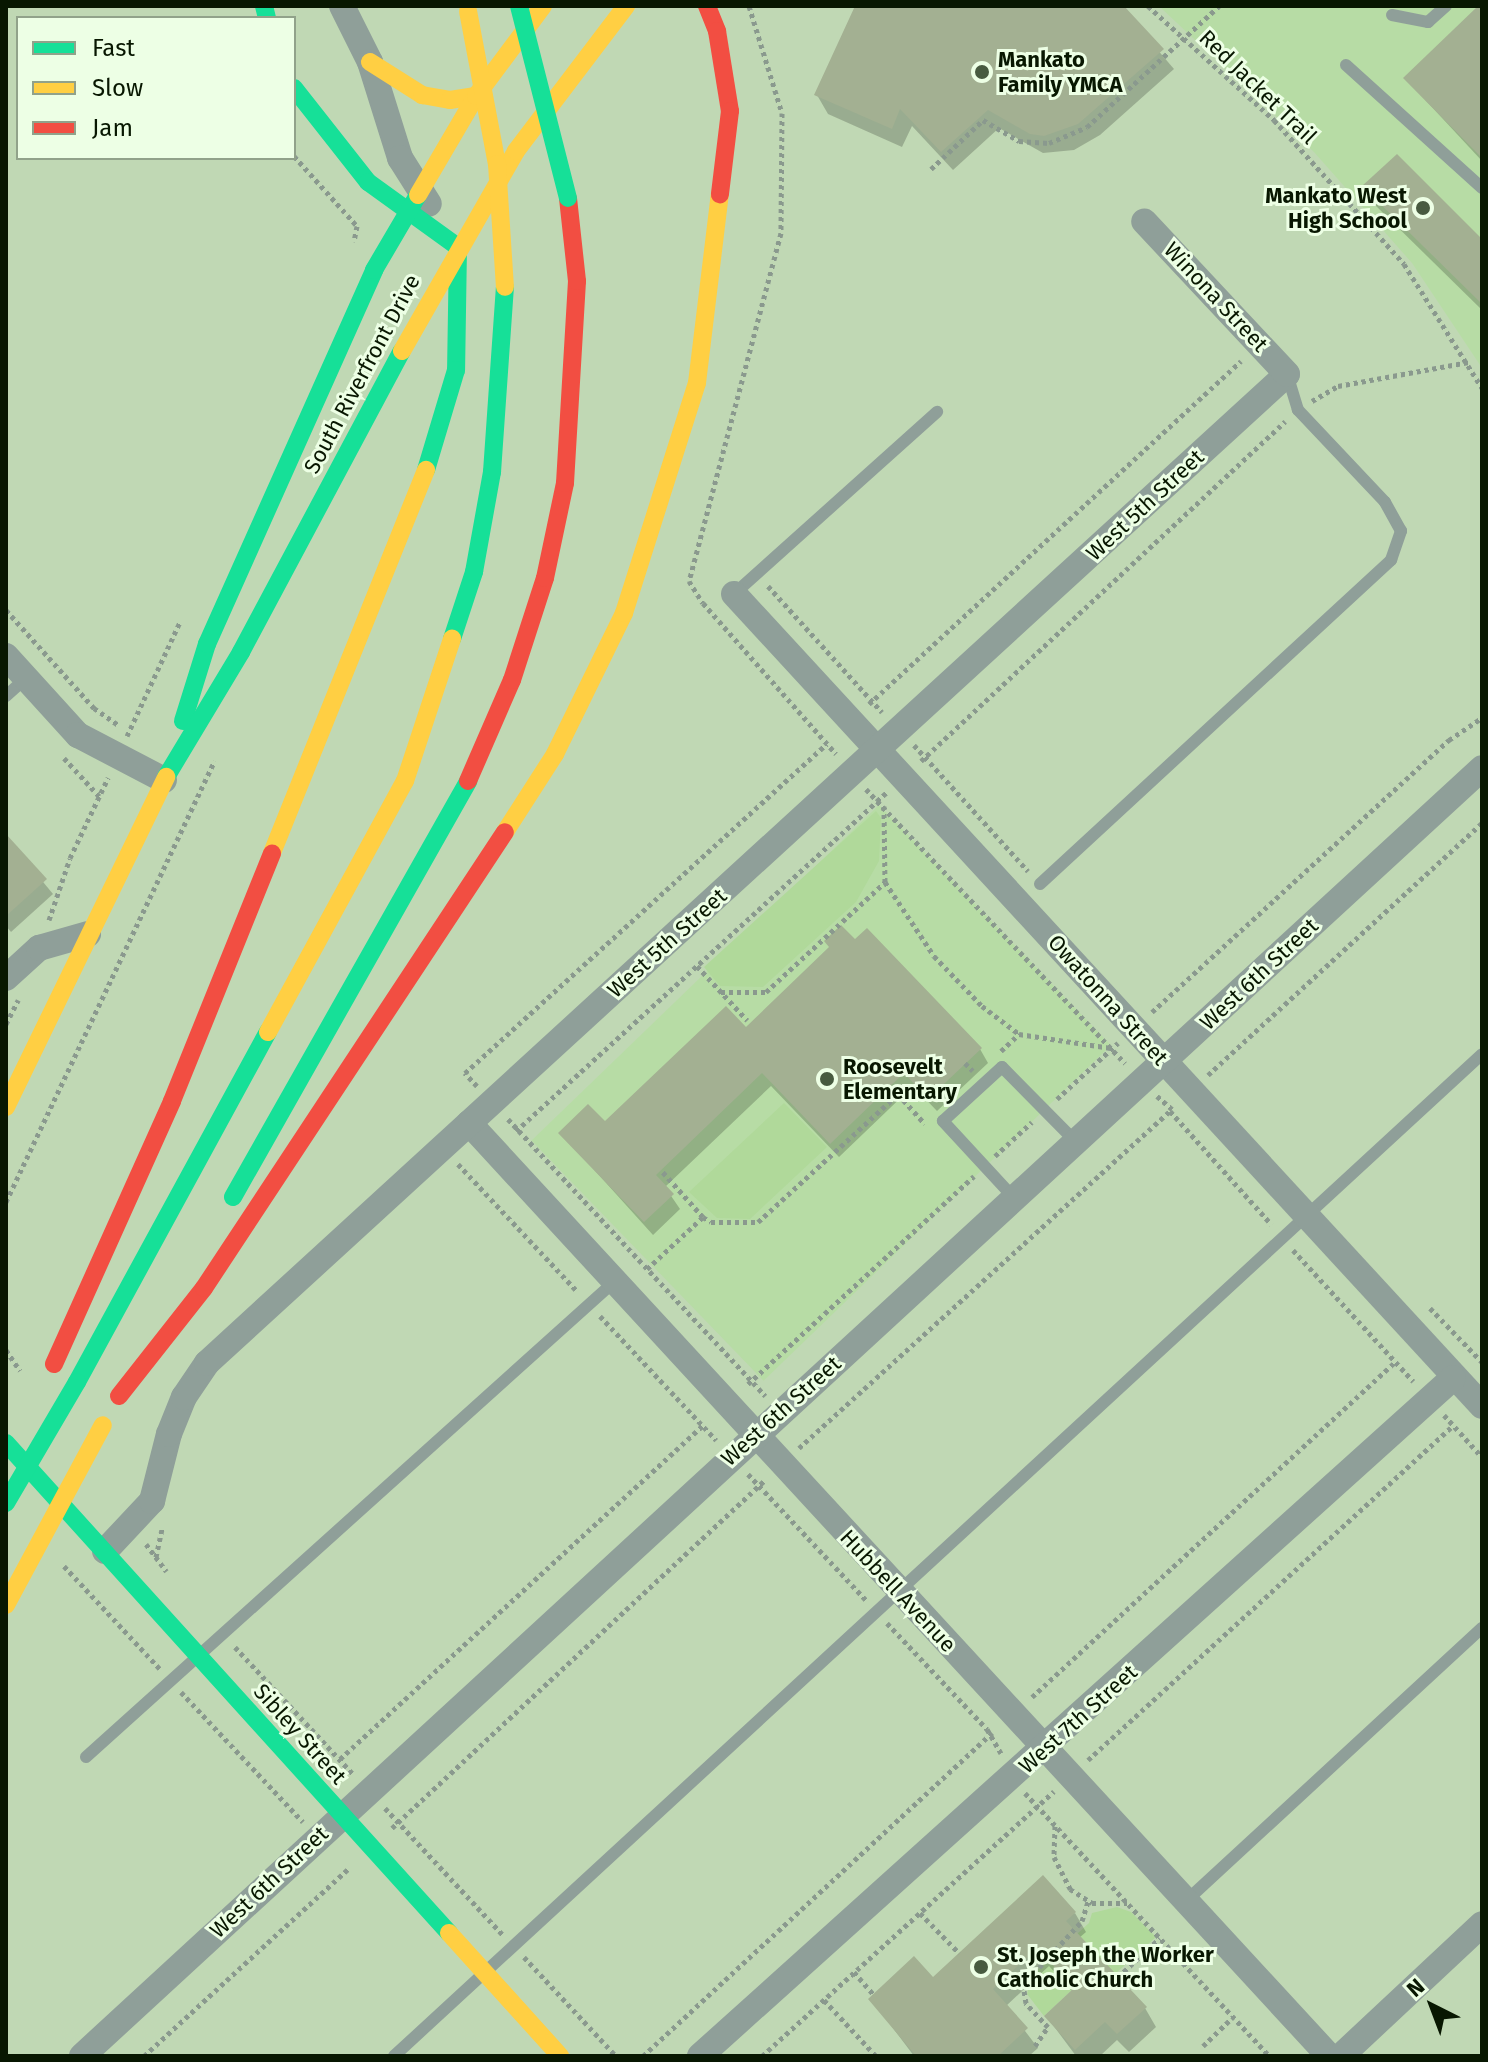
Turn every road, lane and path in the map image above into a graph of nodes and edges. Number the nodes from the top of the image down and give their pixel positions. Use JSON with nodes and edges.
{"nodes":[{"id":1,"x":342,"y":6,"type":"edge"},
{"id":2,"x":519,"y":6,"type":"edge"},
{"id":3,"x":543,"y":6,"type":"edge"},
{"id":4,"x":626,"y":6,"type":"edge"},
{"id":5,"x":707,"y":6,"type":"edge"},
{"id":6,"x":749,"y":6,"type":"edge"},
{"id":7,"x":1148,"y":6,"type":"edge"},
{"id":8,"x":1219,"y":6,"type":"edge"},
{"id":9,"x":1446,"y":6,"type":"edge"},
{"id":10,"x":468,"y":8,"type":"edge"},
{"id":11,"x":1392,"y":15,"type":"dead end"},
{"id":12,"x":1186,"y":40,"type":"junction"},
{"id":13,"x":370,"y":62,"type":"junction"},
{"id":14,"x":1346,"y":65,"type":"dead end"},
{"id":15,"x":296,"y":91,"type":"edge"},
{"id":16,"x":476,"y":96,"type":"junction"},
{"id":17,"x":296,"y":158,"type":"edge"},
{"id":18,"x":931,"y":169,"type":"dead end"},
{"id":19,"x":1482,"y":188,"type":"edge"},
{"id":20,"x":414,"y":200,"type":"junction"},
{"id":21,"x":1144,"y":221,"type":"dead end"},
{"id":22,"x":458,"y":247,"type":"junction"},
{"id":23,"x":353,"y":252,"type":"dead end"},
{"id":24,"x":1260,"y":344,"type":"junction"},
{"id":25,"x":1469,"y":362,"type":"junction"},
{"id":26,"x":1287,"y":374,"type":"junction"},
{"id":27,"x":1482,"y":388,"type":"edge"},
{"id":28,"x":1298,"y":410,"type":"junction"},
{"id":29,"x":937,"y":412,"type":"dead end"},
{"id":30,"x":734,"y":594,"type":"joint"},
{"id":31,"x":6,"y":610,"type":"edge"},
{"id":32,"x":182,"y":619,"type":"dead end"},
{"id":33,"x":6,"y":656,"type":"edge"},
{"id":34,"x":26,"y":678,"type":"junction"},
{"id":35,"x":6,"y":696,"type":"edge"},
{"id":36,"x":1482,"y":718,"type":"edge"},
{"id":37,"x":852,"y":721,"type":"junction"},
{"id":38,"x":129,"y":732,"type":"junction"},
{"id":39,"x":827,"y":744,"type":"junction"},
{"id":40,"x":880,"y":751,"type":"junction"},
{"id":41,"x":218,"y":752,"type":"dead end"},
{"id":42,"x":117,"y":759,"type":"junction"},
{"id":43,"x":1482,"y":768,"type":"edge"},
{"id":44,"x":854,"y":775,"type":"junction"},
{"id":45,"x":903,"y":776,"type":"junction"},
{"id":46,"x":164,"y":780,"type":"junction"},
{"id":47,"x":877,"y":801,"type":"junction"},
{"id":48,"x":884,"y":805,"type":"junction"},
{"id":49,"x":1482,"y":823,"type":"edge"},
{"id":50,"x":885,"y":882,"type":"junction"},
{"id":51,"x":1040,"y":884,"type":"dead end"},
{"id":52,"x":88,"y":934,"type":"junction"},
{"id":53,"x":39,"y":948,"type":"junction"},
{"id":54,"x":697,"y":966,"type":"junction"},
{"id":55,"x":13,"y":987,"type":"edge"},
{"id":56,"x":721,"y":992,"type":"junction"},
{"id":57,"x":747,"y":1020,"type":"dead end"},
{"id":58,"x":6,"y":1024,"type":"edge"},
{"id":59,"x":1133,"y":1029,"type":"junction"},
{"id":60,"x":1112,"y":1048,"type":"junction"},
{"id":61,"x":1482,"y":1054,"type":"edge"},
{"id":62,"x":1164,"y":1062,"type":"junction"},
{"id":63,"x":1143,"y":1081,"type":"junction"},
{"id":64,"x":1191,"y":1091,"type":"junction"},
{"id":65,"x":8,"y":1102,"type":"edge"},
{"id":66,"x":492,"y":1102,"type":"junction"},
{"id":67,"x":1045,"y":1111,"type":"junction"},
{"id":68,"x":1170,"y":1111,"type":"junction"},
{"id":69,"x":6,"y":1117,"type":"edge"},
{"id":70,"x":469,"y":1123,"type":"junction"},
{"id":71,"x":518,"y":1130,"type":"junction"},
{"id":72,"x":935,"y":1134,"type":"dead end"},
{"id":73,"x":1075,"y":1141,"type":"junction"},
{"id":74,"x":494,"y":1151,"type":"junction"},
{"id":75,"x":963,"y":1166,"type":"dead end"},
{"id":76,"x":985,"y":1166,"type":"junction"},
{"id":77,"x":661,"y":1170,"type":"dead end"},
{"id":78,"x":468,"y":1175,"type":"dead end"},
{"id":79,"x":973,"y":1177,"type":"junction"},
{"id":80,"x":1014,"y":1198,"type":"junction"},
{"id":81,"x":6,"y":1202,"type":"edge"},
{"id":82,"x":1305,"y":1216,"type":"junction"},
{"id":83,"x":221,"y":1217,"type":"dead end"},
{"id":84,"x":703,"y":1217,"type":"junction"},
{"id":85,"x":1282,"y":1237,"type":"junction"},
{"id":86,"x":647,"y":1269,"type":"junction"},
{"id":87,"x":190,"y":1272,"type":"dead end"},
{"id":88,"x":614,"y":1282,"type":"junction"},
{"id":89,"x":6,"y":1350,"type":"edge"},
{"id":90,"x":51,"y":1371,"type":"dead end"},
{"id":91,"x":24,"y":1375,"type":"dead end"},
{"id":92,"x":1453,"y":1378,"type":"junction"},
{"id":93,"x":751,"y":1381,"type":"junction"},
{"id":94,"x":119,"y":1396,"type":"junction"},
{"id":95,"x":1429,"y":1399,"type":"junction"},
{"id":96,"x":725,"y":1405,"type":"junction"},
{"id":97,"x":1482,"y":1406,"type":"edge"},
{"id":98,"x":779,"y":1412,"type":"junction"},
{"id":99,"x":30,"y":1422,"type":"dead end"},
{"id":100,"x":1453,"y":1425,"type":"junction"},
{"id":101,"x":6,"y":1426,"type":"edge"},
{"id":102,"x":753,"y":1436,"type":"junction"},
{"id":103,"x":806,"y":1442,"type":"junction"},
{"id":104,"x":6,"y":1443,"type":"edge"},
{"id":105,"x":1482,"y":1457,"type":"edge"},
{"id":106,"x":781,"y":1465,"type":"junction"},
{"id":107,"x":35,"y":1473,"type":"junction"},
{"id":108,"x":6,"y":1479,"type":"edge"},
{"id":109,"x":6,"y":1503,"type":"edge"},
{"id":110,"x":131,"y":1523,"type":"junction"},
{"id":111,"x":105,"y":1551,"type":"junction"},
{"id":112,"x":57,"y":1559,"type":"dead end"},
{"id":113,"x":173,"y":1580,"type":"dead end"},
{"id":114,"x":899,"y":1592,"type":"junction"},
{"id":115,"x":6,"y":1605,"type":"edge"},
{"id":116,"x":1482,"y":1628,"type":"edge"},
{"id":117,"x":222,"y":1633,"type":"junction"},
{"id":118,"x":196,"y":1656,"type":"junction"},
{"id":119,"x":170,"y":1680,"type":"junction"},
{"id":120,"x":1046,"y":1749,"type":"junction"},
{"id":121,"x":86,"y":1757,"type":"dead end"},
{"id":122,"x":340,"y":1759,"type":"junction"},
{"id":123,"x":1071,"y":1776,"type":"junction"},
{"id":124,"x":368,"y":1789,"type":"junction"},
{"id":125,"x":341,"y":1814,"type":"junction"},
{"id":126,"x":398,"y":1822,"type":"junction"},
{"id":127,"x":1055,"y":1825,"type":"dead end"},
{"id":128,"x":317,"y":1837,"type":"junction"},
{"id":129,"x":371,"y":1848,"type":"junction"},
{"id":130,"x":347,"y":1869,"type":"junction"},
{"id":131,"x":358,"y":1881,"type":"dead end"},
{"id":132,"x":1088,"y":1901,"type":"junction"},
{"id":133,"x":1186,"y":1901,"type":"junction"},
{"id":134,"x":1127,"y":1903,"type":"dead end"},
{"id":135,"x":920,"y":1913,"type":"junction"},
{"id":136,"x":1482,"y":1924,"type":"edge"},
{"id":137,"x":1160,"y":1938,"type":"dead end"},
{"id":138,"x":514,"y":1947,"type":"junction"},
{"id":139,"x":959,"y":1953,"type":"dead end"},
{"id":140,"x":854,"y":1972,"type":"junction"},
{"id":141,"x":485,"y":1973,"type":"junction"},
{"id":142,"x":1118,"y":1977,"type":"dead end"},
{"id":143,"x":873,"y":1994,"type":"dead end"},
{"id":144,"x":824,"y":2000,"type":"junction"},
{"id":145,"x":1233,"y":2017,"type":"dead end"},
{"id":146,"x":1035,"y":2046,"type":"dead end"},
{"id":147,"x":1203,"y":2046,"type":"dead end"},
{"id":148,"x":82,"y":2056,"type":"edge"},
{"id":149,"x":144,"y":2056,"type":"edge"},
{"id":150,"x":394,"y":2056,"type":"edge"},
{"id":151,"x":560,"y":2056,"type":"edge"},
{"id":152,"x":616,"y":2056,"type":"edge"},
{"id":153,"x":700,"y":2056,"type":"edge"},
{"id":154,"x":762,"y":2056,"type":"edge"},
{"id":155,"x":876,"y":2056,"type":"edge"},
{"id":156,"x":1329,"y":2056,"type":"edge"},
{"id":157,"x":1341,"y":2056,"type":"edge"}],
"edges":[{"from":1,"to":13,"type":"street"},
{"from":2,"to":83,"type":"main road","bridge":true},
{"from":3,"to":16,"type":"main road","name":"South Riverfront Drive"},
{"from":4,"to":22,"type":"main road","name":"South Riverfront Drive"},
{"from":5,"to":94,"type":"main road"},
{"from":6,"to":39,"type":"path"},
{"from":7,"to":12,"type":"path","name":"Red Jacket Trail"},
{"from":8,"to":12,"type":"path"},
{"from":9,"to":11,"type":"lane"},
{"from":10,"to":109,"type":"main road","bridge":true},
{"from":12,"to":18,"type":"path"},
{"from":12,"to":25,"type":"path","name":"Red Jacket Trail"},
{"from":13,"to":16,"type":"main road"},
{"from":13,"to":20,"type":"street"},
{"from":14,"to":19,"type":"lane"},
{"from":15,"to":20,"type":"main road"},
{"from":16,"to":20,"type":"main road","name":"South Riverfront Drive"},
{"from":17,"to":23,"type":"path"},
{"from":20,"to":22,"type":"street"},
{"from":20,"to":46,"type":"main road","name":"South Riverfront Drive"},
{"from":21,"to":24,"type":"street","name":"Winona Street"},
{"from":22,"to":46,"type":"main road","name":"South Riverfront Drive"},
{"from":22,"to":90,"type":"main road"},
{"from":24,"to":26,"type":"street","name":"Winona Street"},
{"from":24,"to":37,"type":"path"},
{"from":25,"to":27,"type":"path","name":"Red Jacket Trail"},
{"from":25,"to":28,"type":"path"},
{"from":26,"to":28,"type":"lane"},
{"from":26,"to":40,"type":"street","name":"West 5th Street"},
{"from":28,"to":45,"type":"path"},
{"from":28,"to":51,"type":"lane"},
{"from":29,"to":30,"type":"lane"},
{"from":30,"to":37,"type":"street","name":"Owatonna Street"},
{"from":31,"to":38,"type":"path"},
{"from":32,"to":38,"type":"path"},
{"from":33,"to":34,"type":"street"},
{"from":34,"to":35,"type":"lane"},
{"from":34,"to":42,"type":"street"},
{"from":36,"to":59,"type":"path"},
{"from":37,"to":39,"type":"path"},
{"from":37,"to":40,"type":"street","name":"Owatonna Street"},
{"from":38,"to":42,"type":"path"},
{"from":39,"to":44,"type":"path"},
{"from":39,"to":66,"type":"path"},
{"from":40,"to":44,"type":"street","name":"West 5th Street"},
{"from":40,"to":45,"type":"street","name":"Owatonna Street"},
{"from":41,"to":81,"type":"path"},
{"from":42,"to":46,"type":"street"},
{"from":42,"to":53,"type":"path"},
{"from":43,"to":62,"type":"street","name":"West 6th Street"},
{"from":44,"to":47,"type":"path"},
{"from":44,"to":66,"type":"street","name":"West 5th Street"},
{"from":45,"to":47,"type":"path"},
{"from":45,"to":59,"type":"street","name":"Owatonna Street"},
{"from":46,"to":52,"type":"main road","name":"South Riverfront Drive"},
{"from":47,"to":48,"type":"path"},
{"from":47,"to":54,"type":"path"},
{"from":48,"to":50,"type":"path"},
{"from":48,"to":60,"type":"path"},
{"from":49,"to":64,"type":"path"},
{"from":50,"to":56,"type":"path"},
{"from":50,"to":60,"type":"path"},
{"from":52,"to":53,"type":"street"},
{"from":52,"to":65,"type":"main road","name":"South Riverfront Drive"},
{"from":53,"to":55,"type":"street"},
{"from":54,"to":56,"type":"path"},
{"from":54,"to":71,"type":"path"},
{"from":55,"to":58,"type":"path"},
{"from":56,"to":57,"type":"path"},
{"from":59,"to":60,"type":"path"},
{"from":59,"to":62,"type":"street","name":"Owatonna Street"},
{"from":60,"to":63,"type":"path"},
{"from":60,"to":67,"type":"path"},
{"from":61,"to":82,"type":"lane"},
{"from":62,"to":63,"type":"street","name":"West 6th Street"},
{"from":62,"to":64,"type":"street","name":"Owatonna Street"},
{"from":63,"to":68,"type":"path"},
{"from":63,"to":73,"type":"street","name":"West 6th Street"},
{"from":64,"to":68,"type":"path"},
{"from":64,"to":82,"type":"street","name":"Owatonna Street"},
{"from":65,"to":69,"type":"main road","name":"South Riverfront Drive"},
{"from":66,"to":70,"type":"street","name":"West 5th Street"},
{"from":66,"to":71,"type":"path"},
{"from":67,"to":73,"type":"lane"},
{"from":67,"to":76,"type":"path"},
{"from":67,"to":76,"type":"lane"},
{"from":68,"to":85,"type":"path"},
{"from":68,"to":103,"type":"path"},
{"from":70,"to":74,"type":"street","name":"Hubbell Avenue"},
{"from":70,"to":110,"type":"street","name":"West 5th Street"},
{"from":71,"to":74,"type":"path"},
{"from":71,"to":86,"type":"path"},
{"from":72,"to":84,"type":"path"},
{"from":73,"to":80,"type":"street","name":"West 6th Street"},
{"from":74,"to":78,"type":"path"},
{"from":74,"to":88,"type":"street","name":"Hubbell Avenue"},
{"from":75,"to":79,"type":"path"},
{"from":76,"to":79,"type":"path"},
{"from":76,"to":80,"type":"lane"},
{"from":77,"to":84,"type":"path"},
{"from":79,"to":93,"type":"path"},
{"from":80,"to":98,"type":"street","name":"West 6th Street"},
{"from":82,"to":85,"type":"lane"},
{"from":82,"to":92,"type":"street","name":"Owatonna Street"},
{"from":84,"to":86,"type":"path"},
{"from":85,"to":95,"type":"path"},
{"from":85,"to":114,"type":"lane"},
{"from":86,"to":93,"type":"path"},
{"from":87,"to":94,"type":"main road"},
{"from":88,"to":96,"type":"street","name":"Hubbell Avenue"},
{"from":88,"to":117,"type":"lane"},
{"from":89,"to":91,"type":"path"},
{"from":92,"to":95,"type":"street","name":"West 7th Street"},
{"from":92,"to":97,"type":"street","name":"Owatonna Street"},
{"from":93,"to":96,"type":"path"},
{"from":93,"to":98,"type":"path"},
{"from":94,"to":115,"type":"main road","bridge":true},
{"from":95,"to":100,"type":"path"},
{"from":95,"to":120,"type":"street","name":"West 7th Street"},
{"from":96,"to":102,"type":"street","name":"Hubbell Avenue"},
{"from":96,"to":122,"type":"path"},
{"from":98,"to":102,"type":"street","name":"West 6th Street"},
{"from":98,"to":103,"type":"path"},
{"from":99,"to":108,"type":"main road"},
{"from":100,"to":105,"type":"path"},
{"from":100,"to":123,"type":"path"},
{"from":101,"to":107,"type":"main road"},
{"from":102,"to":106,"type":"street","name":"Hubbell Avenue"},
{"from":102,"to":124,"type":"street","name":"West 6th Street"},
{"from":103,"to":106,"type":"path"},
{"from":104,"to":107,"type":"main road","name":"Sibley Street"},
{"from":106,"to":114,"type":"street","name":"Hubbell Avenue"},
{"from":106,"to":126,"type":"path"},
{"from":107,"to":111,"type":"main road","name":"Sibley Street"},
{"from":110,"to":111,"type":"street","name":"West 5th Street"},
{"from":110,"to":113,"type":"path"},
{"from":111,"to":118,"type":"main road","name":"Sibley Street"},
{"from":112,"to":119,"type":"path"},
{"from":114,"to":120,"type":"street","name":"Hubbell Avenue"},
{"from":114,"to":138,"type":"lane"},
{"from":116,"to":133,"type":"lane"},
{"from":117,"to":118,"type":"lane"},
{"from":117,"to":122,"type":"path"},
{"from":118,"to":119,"type":"lane"},
{"from":118,"to":125,"type":"main road","name":"Sibley Street"},
{"from":119,"to":121,"type":"lane"},
{"from":119,"to":128,"type":"path"},
{"from":120,"to":123,"type":"street","name":"Hubbell Avenue"},
{"from":120,"to":153,"type":"street","name":"West 7th Street"},
{"from":122,"to":124,"type":"path"},
{"from":123,"to":133,"type":"street","name":"Hubbell Avenue"},
{"from":123,"to":135,"type":"path"},
{"from":124,"to":125,"type":"street","name":"West 6th Street"},
{"from":124,"to":126,"type":"path"},
{"from":125,"to":128,"type":"street","name":"West 6th Street"},
{"from":125,"to":129,"type":"main road","name":"Sibley Street"},
{"from":126,"to":129,"type":"path"},
{"from":126,"to":138,"type":"path"},
{"from":127,"to":132,"type":"path"},
{"from":128,"to":130,"type":"path"},
{"from":128,"to":148,"type":"street","name":"West 6th Street"},
{"from":129,"to":130,"type":"path"},
{"from":129,"to":141,"type":"main road","name":"Sibley Street"},
{"from":130,"to":131,"type":"path"},
{"from":130,"to":149,"type":"path"},
{"from":132,"to":134,"type":"path"},
{"from":132,"to":146,"type":"path"},
{"from":133,"to":156,"type":"street","name":"Hubbell Avenue"},
{"from":135,"to":139,"type":"path"},
{"from":135,"to":140,"type":"path"},
{"from":136,"to":157,"type":"street"},
{"from":137,"to":142,"type":"path"},
{"from":138,"to":141,"type":"lane"},
{"from":138,"to":152,"type":"path"},
{"from":140,"to":143,"type":"path"},
{"from":140,"to":144,"type":"path"},
{"from":141,"to":150,"type":"lane"},
{"from":141,"to":151,"type":"main road","name":"Sibley Street"},
{"from":144,"to":154,"type":"path"},
{"from":144,"to":155,"type":"path"},
{"from":145,"to":147,"type":"path"}]}
